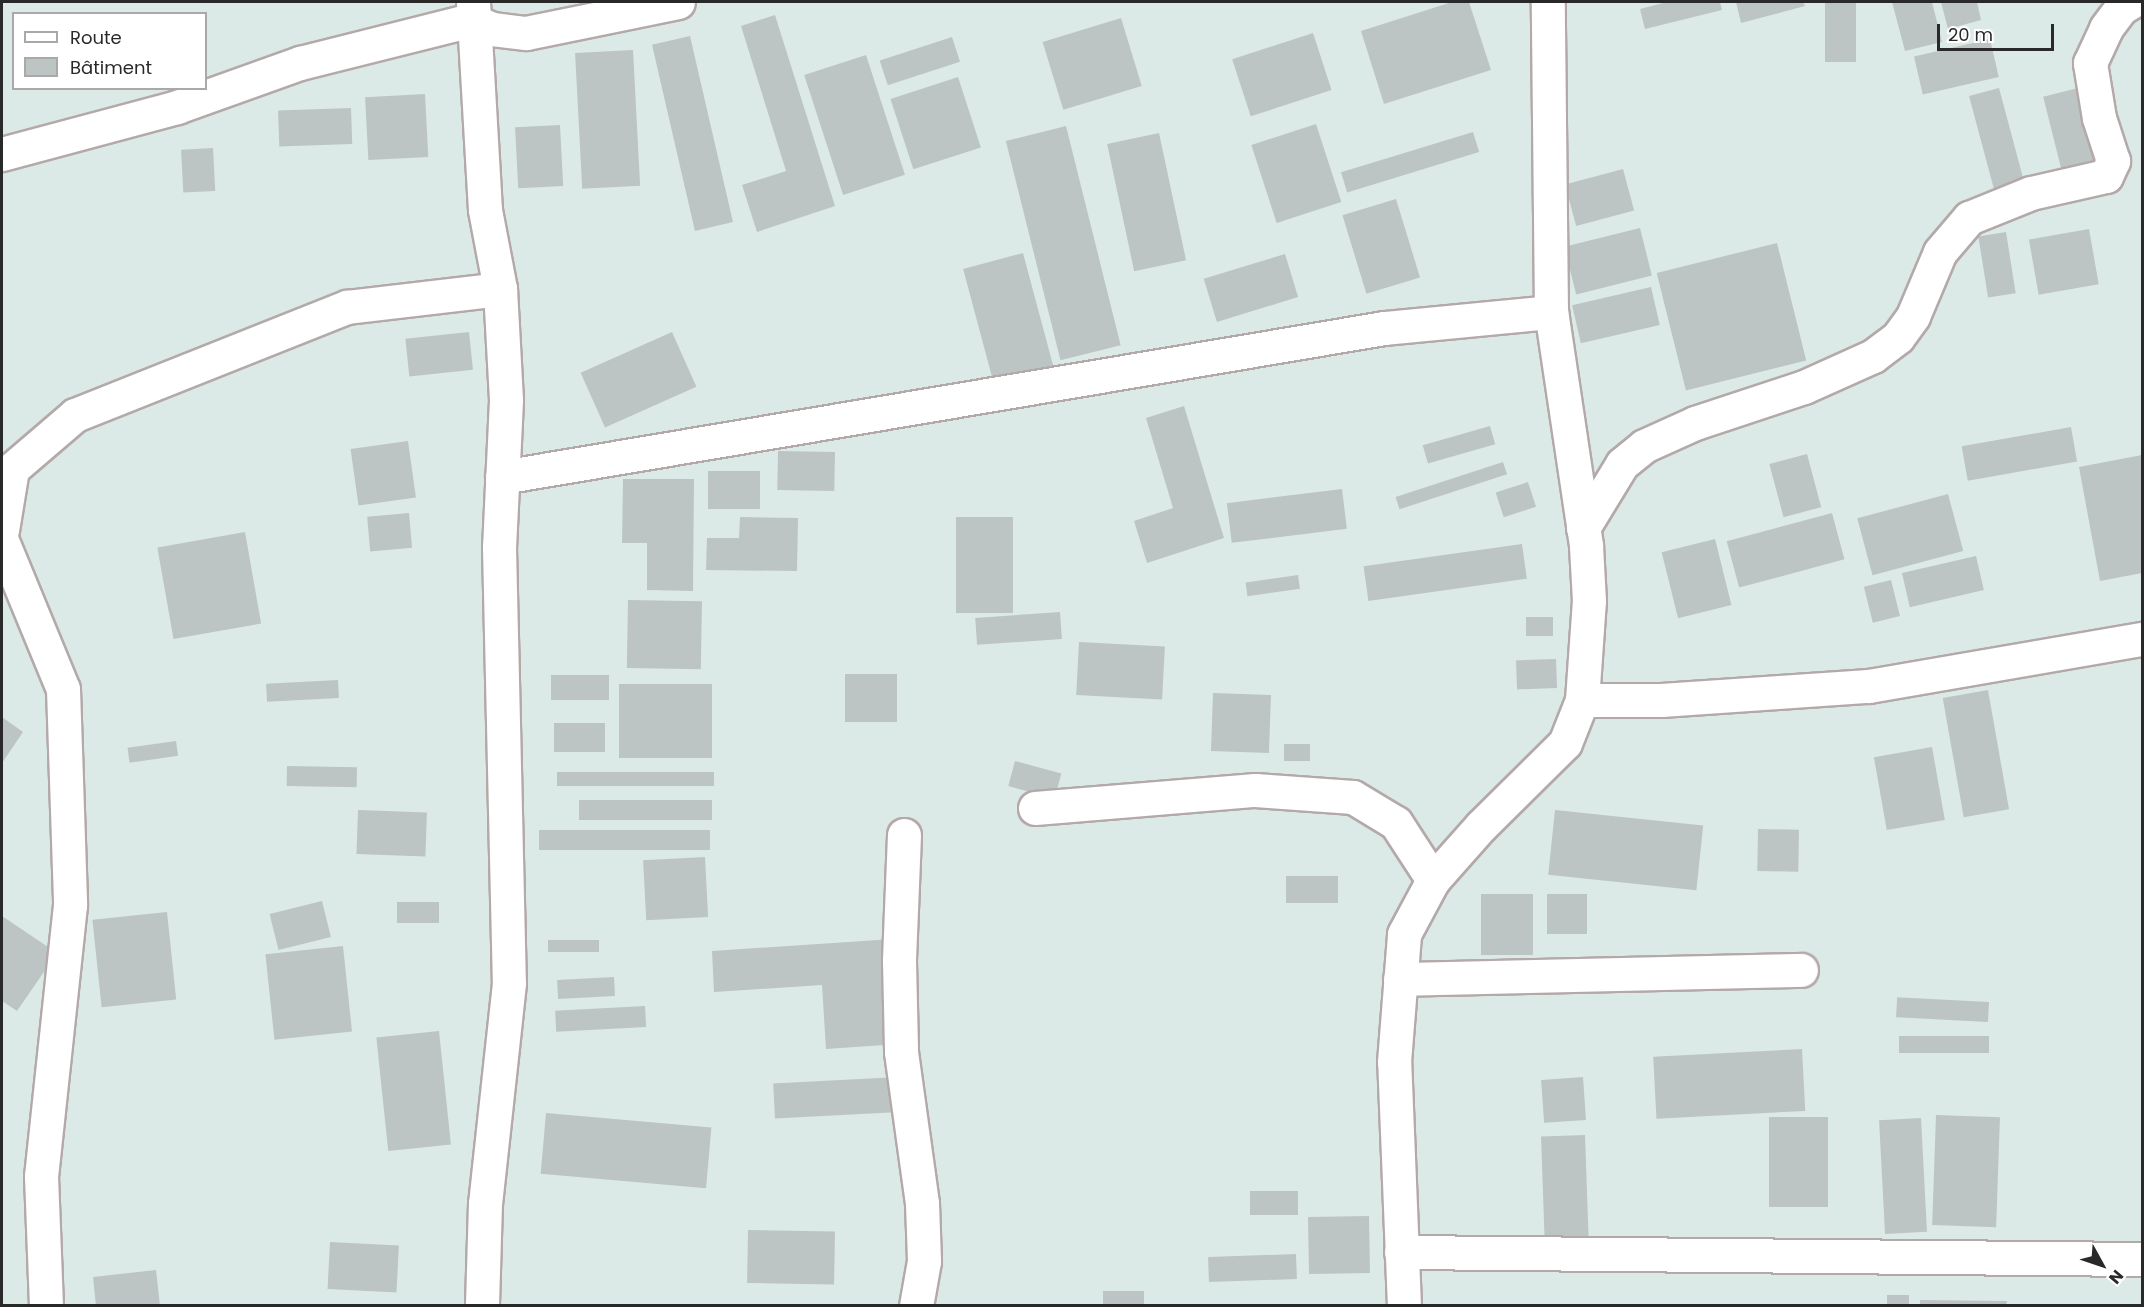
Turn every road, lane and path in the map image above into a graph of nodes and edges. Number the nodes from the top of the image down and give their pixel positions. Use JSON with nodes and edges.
{"nodes":[{"id":1,"x":678,"y":2,"type":"edge"},
{"id":2,"x":1548,"y":2,"type":"edge"},
{"id":3,"x":2131,"y":2,"type":"edge"},
{"id":4,"x":472,"y":11,"type":"edge"},
{"id":5,"x":2,"y":154,"type":"edge"},
{"id":6,"x":500,"y":290,"type":"junction"},
{"id":7,"x":1551,"y":312,"type":"junction"},
{"id":8,"x":502,"y":477,"type":"junction"},
{"id":9,"x":1583,"y":528,"type":"junction"},
{"id":10,"x":2,"y":530,"type":"edge"},
{"id":11,"x":2,"y":540,"type":"edge"},
{"id":12,"x":2142,"y":639,"type":"edge"},
{"id":13,"x":1582,"y":700,"type":"junction"},
{"id":14,"x":1035,"y":808,"type":"dead end"},
{"id":15,"x":904,"y":835,"type":"dead end"},
{"id":16,"x":1433,"y":880,"type":"junction"},
{"id":17,"x":1801,"y":970,"type":"dead end"},
{"id":18,"x":1400,"y":979,"type":"junction"},
{"id":19,"x":1401,"y":1252,"type":"junction"},
{"id":20,"x":2142,"y":1259,"type":"edge"},
{"id":21,"x":46,"y":1305,"type":"edge"},
{"id":22,"x":482,"y":1305,"type":"edge"},
{"id":23,"x":916,"y":1305,"type":"edge"},
{"id":24,"x":1404,"y":1305,"type":"edge"}],
"edges":[{"from":1,"to":4,"type":"street"},
{"from":2,"to":7,"type":"street"},
{"from":3,"to":9,"type":"street"},
{"from":4,"to":5,"type":"street"},
{"from":4,"to":6,"type":"street"},
{"from":6,"to":8,"type":"street"},
{"from":6,"to":10,"type":"street"},
{"from":7,"to":8,"type":"street"},
{"from":7,"to":9,"type":"street"},
{"from":8,"to":22,"type":"street"},
{"from":9,"to":13,"type":"street"},
{"from":11,"to":21,"type":"street"},
{"from":12,"to":13,"type":"street"},
{"from":13,"to":16,"type":"street"},
{"from":14,"to":16,"type":"street"},
{"from":15,"to":23,"type":"street"},
{"from":16,"to":18,"type":"street"},
{"from":17,"to":18,"type":"street"},
{"from":18,"to":19,"type":"street"},
{"from":19,"to":20,"type":"street"},
{"from":19,"to":24,"type":"street"}]}
